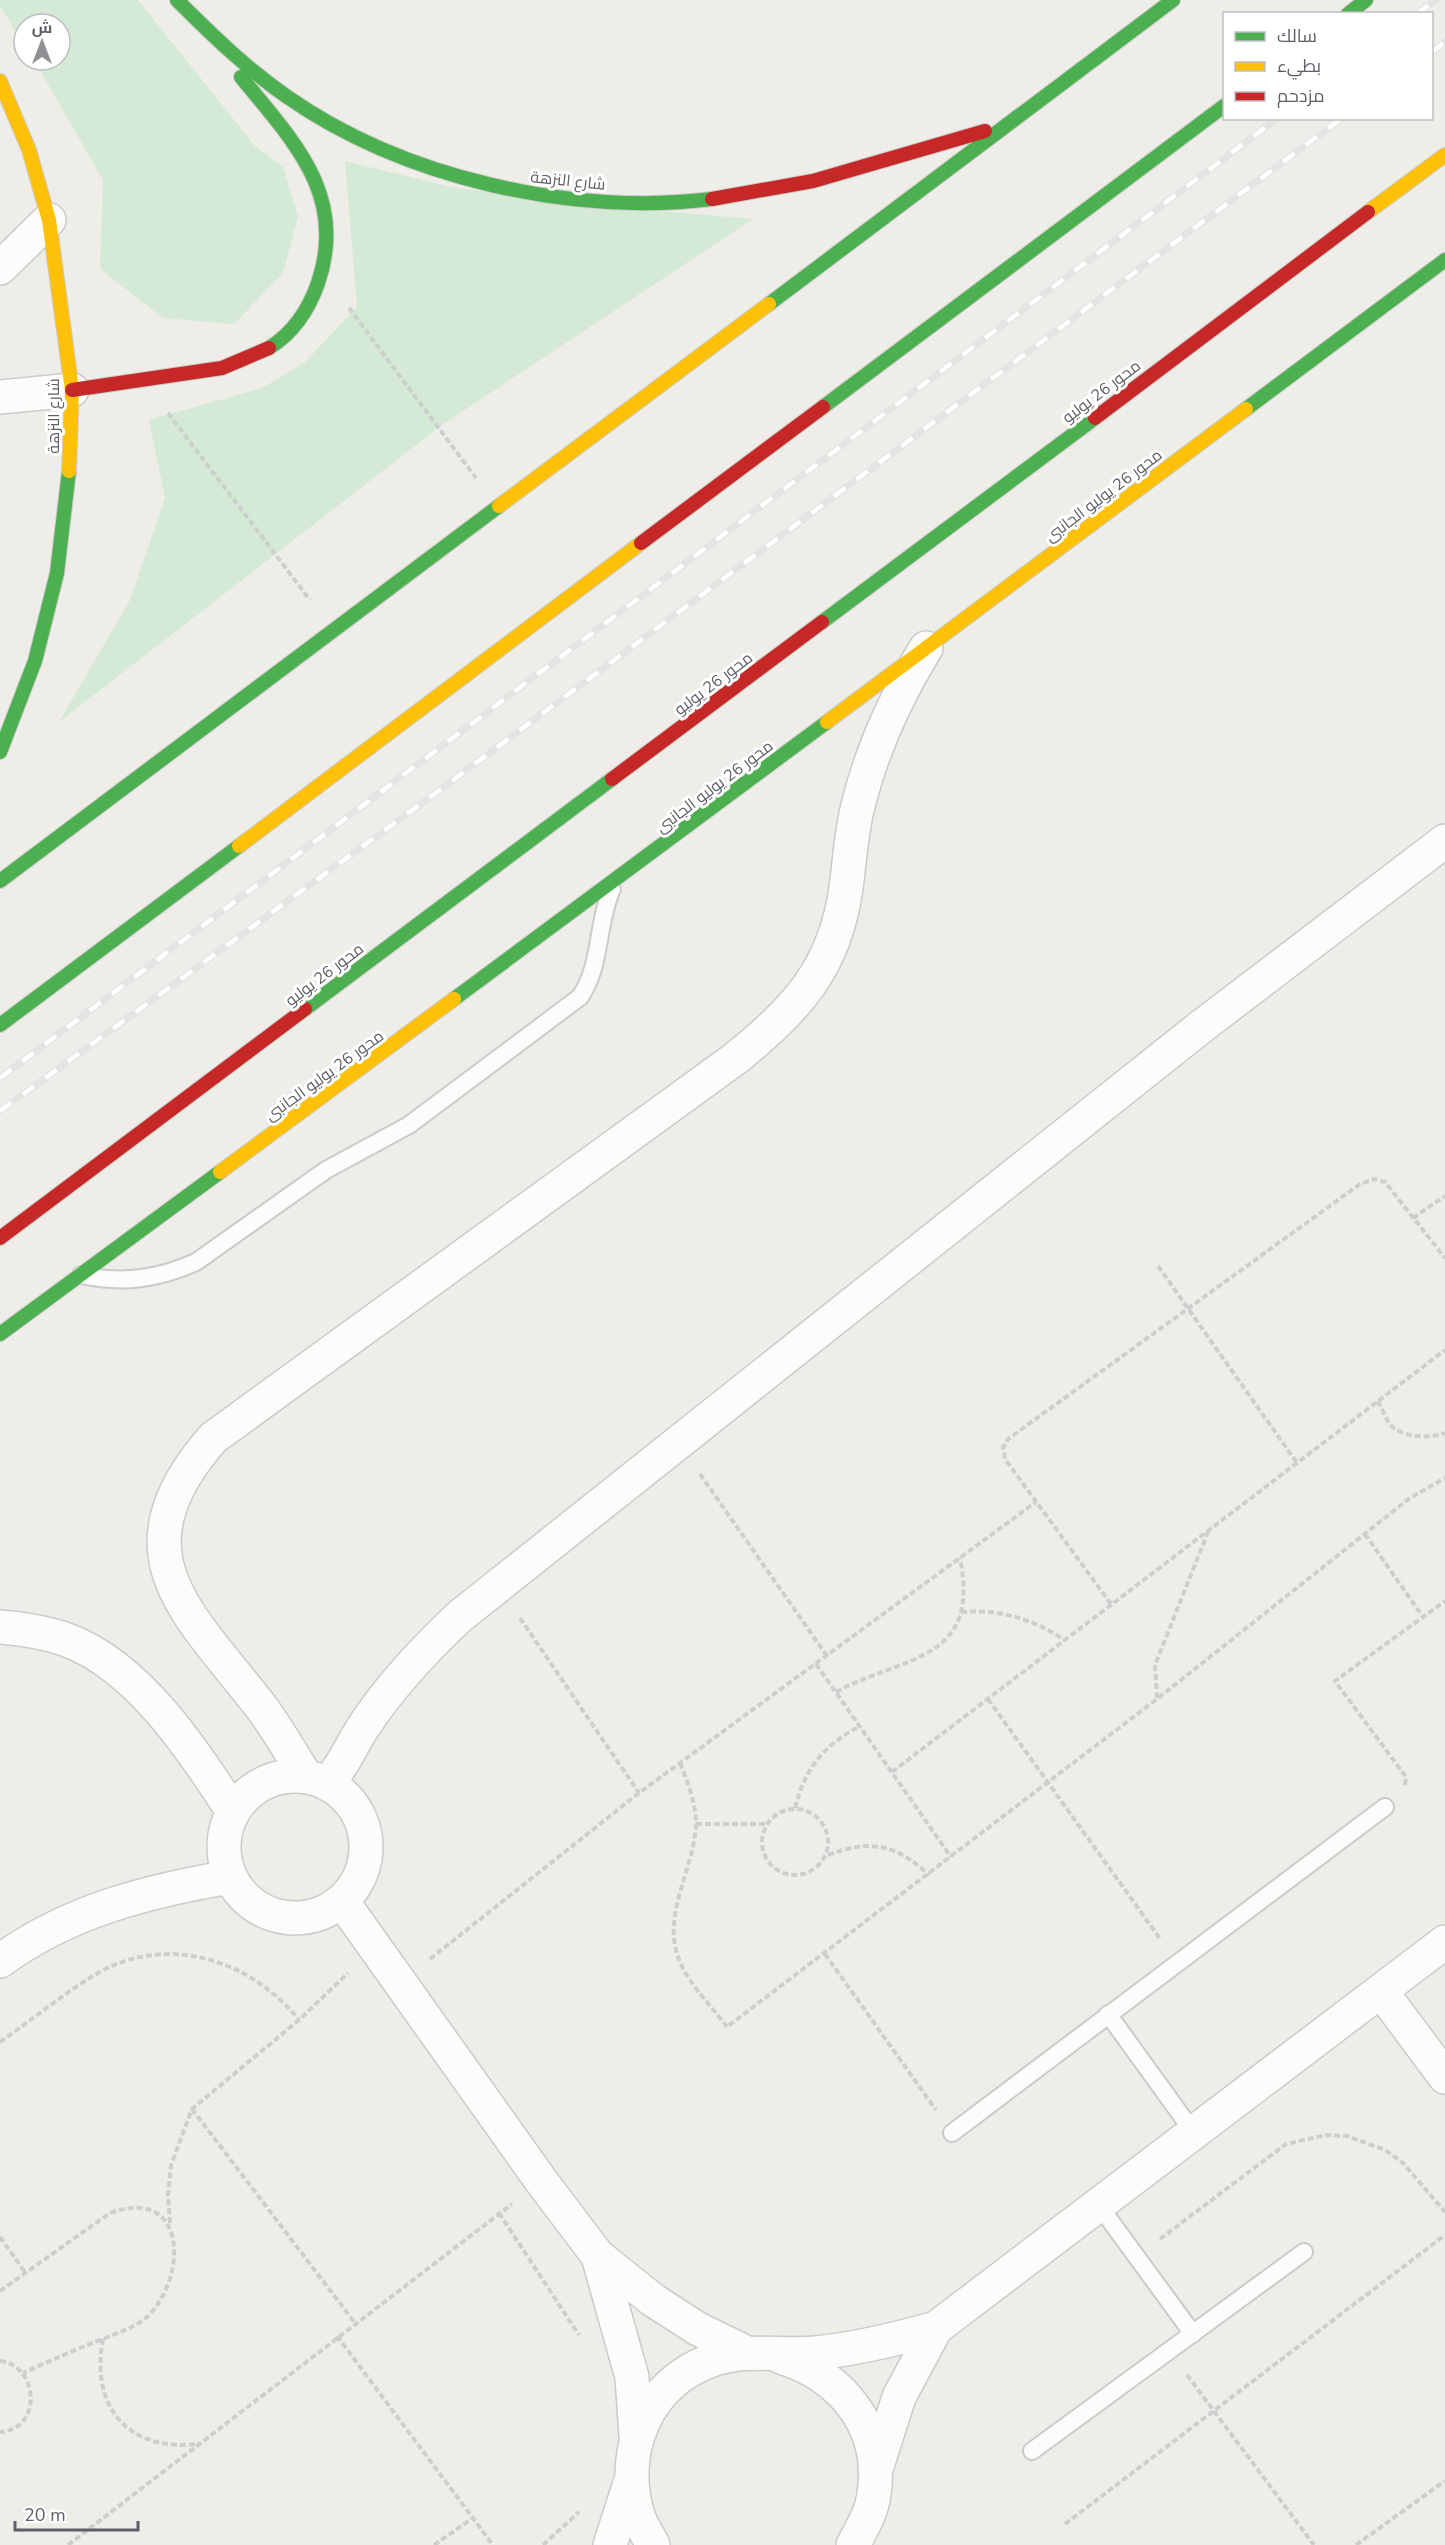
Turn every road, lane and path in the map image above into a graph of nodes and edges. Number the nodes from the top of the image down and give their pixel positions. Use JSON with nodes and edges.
{"nodes":[{"id":1,"x":177,"y":0,"type":"edge"},
{"id":2,"x":1173,"y":0,"type":"edge"},
{"id":3,"x":1366,"y":0,"type":"edge"},
{"id":4,"x":1351,"y":12,"type":"edge"},
{"id":5,"x":202,"y":28,"type":"junction"},
{"id":6,"x":0,"y":81,"type":"edge"},
{"id":7,"x":1223,"y":107,"type":"edge"},
{"id":8,"x":1003,"y":126,"type":"junction"},
{"id":9,"x":1445,"y":155,"type":"edge"},
{"id":10,"x":49,"y":220,"type":"junction"},
{"id":11,"x":1445,"y":260,"type":"edge"},
{"id":12,"x":0,"y":268,"type":"edge"},
{"id":13,"x":322,"y":272,"type":"junction"},
{"id":14,"x":142,"y":379,"type":"junction"},
{"id":15,"x":72,"y":390,"type":"junction"},
{"id":16,"x":0,"y":398,"type":"edge"},
{"id":17,"x":498,"y":508,"type":"junction"},
{"id":18,"x":334,"y":632,"type":"junction"},
{"id":19,"x":926,"y":648,"type":"junction"},
{"id":20,"x":1,"y":747,"type":"edge"},
{"id":21,"x":1445,"y":841,"type":"edge"},
{"id":22,"x":616,"y":880,"type":"junction"},
{"id":23,"x":0,"y":881,"type":"edge"},
{"id":24,"x":0,"y":1025,"type":"edge"},
{"id":25,"x":1445,"y":1196,"type":"edge"},
{"id":26,"x":1413,"y":1218,"type":"junction"},
{"id":27,"x":0,"y":1238,"type":"edge"},
{"id":28,"x":1445,"y":1258,"type":"edge"},
{"id":29,"x":1158,"y":1266,"type":"dead end"},
{"id":30,"x":80,"y":1275,"type":"junction"},
{"id":31,"x":1188,"y":1309,"type":"junction"},
{"id":32,"x":0,"y":1334,"type":"edge"},
{"id":33,"x":1445,"y":1350,"type":"edge"},
{"id":34,"x":1378,"y":1401,"type":"junction"},
{"id":35,"x":1445,"y":1433,"type":"edge"},
{"id":36,"x":678,"y":1442,"type":"junction"},
{"id":37,"x":1297,"y":1463,"type":"junction"},
{"id":38,"x":1445,"y":1478,"type":"edge"},
{"id":39,"x":1036,"y":1502,"type":"junction"},
{"id":40,"x":1208,"y":1530,"type":"junction"},
{"id":41,"x":1365,"y":1534,"type":"junction"},
{"id":42,"x":960,"y":1558,"type":"junction"},
{"id":43,"x":498,"y":1586,"type":"junction"},
{"id":44,"x":1445,"y":1601,"type":"edge"},
{"id":45,"x":1111,"y":1604,"type":"junction"},
{"id":46,"x":961,"y":1612,"type":"junction"},
{"id":47,"x":1423,"y":1617,"type":"junction"},
{"id":48,"x":0,"y":1627,"type":"edge"},
{"id":49,"x":1065,"y":1640,"type":"junction"},
{"id":50,"x":827,"y":1656,"type":"junction"},
{"id":51,"x":816,"y":1664,"type":"junction"},
{"id":52,"x":836,"y":1692,"type":"junction"},
{"id":53,"x":988,"y":1699,"type":"junction"},
{"id":54,"x":1157,"y":1699,"type":"junction"},
{"id":55,"x":860,"y":1726,"type":"junction"},
{"id":56,"x":680,"y":1763,"type":"junction"},
{"id":57,"x":892,"y":1772,"type":"junction"},
{"id":58,"x":317,"y":1780,"type":"junction"},
{"id":59,"x":1048,"y":1782,"type":"junction"},
{"id":60,"x":639,"y":1793,"type":"junction"},
{"id":61,"x":1385,"y":1807,"type":"joint"},
{"id":62,"x":795,"y":1808,"type":"junction"},
{"id":63,"x":233,"y":1812,"type":"junction"},
{"id":64,"x":696,"y":1824,"type":"junction"},
{"id":65,"x":766,"y":1824,"type":"junction"},
{"id":66,"x":827,"y":1856,"type":"junction"},
{"id":67,"x":951,"y":1857,"type":"junction"},
{"id":68,"x":929,"y":1875,"type":"junction"},
{"id":69,"x":230,"y":1877,"type":"junction"},
{"id":70,"x":342,"y":1901,"type":"junction"},
{"id":71,"x":1445,"y":1942,"type":"edge"},
{"id":72,"x":374,"y":1948,"type":"junction"},
{"id":73,"x":825,"y":1954,"type":"junction"},
{"id":74,"x":0,"y":1961,"type":"edge"},
{"id":75,"x":1177,"y":1963,"type":"junction"},
{"id":76,"x":399,"y":1983,"type":"junction"},
{"id":77,"x":1380,"y":1991,"type":"junction"},
{"id":78,"x":1108,"y":2014,"type":"junction"},
{"id":79,"x":299,"y":2020,"type":"junction"},
{"id":80,"x":0,"y":2042,"type":"edge"},
{"id":81,"x":1445,"y":2077,"type":"edge"},
{"id":82,"x":192,"y":2109,"type":"junction"},
{"id":83,"x":952,"y":2133,"type":"joint"},
{"id":84,"x":1194,"y":2133,"type":"junction"},
{"id":85,"x":542,"y":2182,"type":"junction"},
{"id":86,"x":1098,"y":2204,"type":"junction"},
{"id":87,"x":1445,"y":2212,"type":"edge"},
{"id":88,"x":499,"y":2213,"type":"junction"},
{"id":89,"x":170,"y":2224,"type":"junction"},
{"id":90,"x":1445,"y":2235,"type":"edge"},
{"id":91,"x":0,"y":2237,"type":"edge"},
{"id":92,"x":1304,"y":2252,"type":"dead end"},
{"id":93,"x":598,"y":2256,"type":"junction"},
{"id":94,"x":1136,"y":2256,"type":"junction"},
{"id":95,"x":26,"y":2272,"type":"junction"},
{"id":96,"x":0,"y":2291,"type":"edge"},
{"id":97,"x":355,"y":2324,"type":"junction"},
{"id":98,"x":936,"y":2328,"type":"junction"},
{"id":99,"x":1193,"y":2334,"type":"junction"},
{"id":100,"x":337,"y":2336,"type":"junction"},
{"id":101,"x":104,"y":2338,"type":"junction"},
{"id":102,"x":582,"y":2340,"type":"dead end"},
{"id":103,"x":1168,"y":2351,"type":"junction"},
{"id":104,"x":760,"y":2354,"type":"junction"},
{"id":105,"x":0,"y":2361,"type":"edge"},
{"id":106,"x":23,"y":2373,"type":"junction"},
{"id":107,"x":1213,"y":2411,"type":"junction"},
{"id":108,"x":0,"y":2432,"type":"edge"},
{"id":109,"x":636,"y":2436,"type":"junction"},
{"id":110,"x":199,"y":2444,"type":"junction"},
{"id":111,"x":1032,"y":2451,"type":"dead end"},
{"id":112,"x":876,"y":2472,"type":"junction"},
{"id":113,"x":631,"y":2481,"type":"junction"},
{"id":114,"x":1445,"y":2481,"type":"edge"},
{"id":115,"x":583,"y":2509,"type":"dead end"},
{"id":116,"x":472,"y":2518,"type":"junction"},
{"id":117,"x":1065,"y":2524,"type":"dead end"},
{"id":118,"x":871,"y":2530,"type":"edge"},
{"id":119,"x":68,"y":2545,"type":"edge"},
{"id":120,"x":434,"y":2545,"type":"edge"},
{"id":121,"x":493,"y":2545,"type":"edge"},
{"id":122,"x":543,"y":2545,"type":"edge"},
{"id":123,"x":610,"y":2545,"type":"edge"},
{"id":124,"x":654,"y":2545,"type":"edge"},
{"id":125,"x":853,"y":2545,"type":"edge"},
{"id":126,"x":1314,"y":2545,"type":"edge"},
{"id":127,"x":1356,"y":2545,"type":"edge"}],
"edges":[{"from":1,"to":5,"type":"main road","name":"شارع النزهة"},
{"from":2,"to":8,"type":"main road"},
{"from":3,"to":4,"type":"main road"},
{"from":5,"to":8,"type":"main road","name":"شارع النزهة"},
{"from":5,"to":13,"type":"main road"},
{"from":6,"to":10,"type":"main road","name":"شارع النزهة"},
{"from":7,"to":24,"type":"main road"},
{"from":8,"to":17,"type":"main road"},
{"from":9,"to":27,"type":"main road","name":"محور 26 يوليو"},
{"from":10,"to":12,"type":"street"},
{"from":10,"to":15,"type":"main road","name":"شارع النزهة"},
{"from":11,"to":19,"type":"main road","name":"محور 26 يوليو الجانبى"},
{"from":13,"to":14,"type":"main road"},
{"from":13,"to":17,"type":"path"},
{"from":14,"to":15,"type":"main road"},
{"from":14,"to":18,"type":"path"},
{"from":15,"to":16,"type":"street"},
{"from":15,"to":20,"type":"main road","name":"شارع النزهة"},
{"from":17,"to":18,"type":"main road"},
{"from":18,"to":23,"type":"main road"},
{"from":19,"to":22,"type":"main road","name":"محور 26 يوليو الجانبى"},
{"from":19,"to":58,"type":"street"},
{"from":21,"to":36,"type":"street"},
{"from":22,"to":30,"type":"main road","name":"محور 26 يوليو الجانبى"},
{"from":22,"to":30,"type":"lane"},
{"from":25,"to":26,"type":"path"},
{"from":26,"to":28,"type":"path"},
{"from":26,"to":31,"type":"path"},
{"from":29,"to":31,"type":"path"},
{"from":30,"to":32,"type":"main road","name":"محور 26 يوليو الجانبى"},
{"from":31,"to":37,"type":"path"},
{"from":31,"to":39,"type":"path"},
{"from":33,"to":34,"type":"path"},
{"from":34,"to":35,"type":"path"},
{"from":34,"to":37,"type":"path"},
{"from":36,"to":43,"type":"street"},
{"from":36,"to":50,"type":"path"},
{"from":37,"to":40,"type":"path"},
{"from":38,"to":41,"type":"path"},
{"from":39,"to":42,"type":"path"},
{"from":39,"to":45,"type":"path"},
{"from":40,"to":45,"type":"path"},
{"from":40,"to":54,"type":"path"},
{"from":41,"to":47,"type":"path"},
{"from":41,"to":54,"type":"path"},
{"from":42,"to":46,"type":"path"},
{"from":42,"to":50,"type":"path"},
{"from":43,"to":58,"type":"street"},
{"from":43,"to":60,"type":"path"},
{"from":44,"to":47,"type":"path"},
{"from":45,"to":49,"type":"path"},
{"from":46,"to":49,"type":"path"},
{"from":46,"to":52,"type":"path"},
{"from":47,"to":61,"type":"path"},
{"from":48,"to":63,"type":"street"},
{"from":49,"to":53,"type":"path"},
{"from":50,"to":51,"type":"path"},
{"from":51,"to":52,"type":"path"},
{"from":51,"to":56,"type":"path"},
{"from":52,"to":55,"type":"path"},
{"from":53,"to":57,"type":"path"},
{"from":53,"to":59,"type":"path"},
{"from":54,"to":59,"type":"path"},
{"from":55,"to":57,"type":"path"},
{"from":55,"to":62,"type":"path"},
{"from":56,"to":60,"type":"path"},
{"from":56,"to":64,"type":"path"},
{"from":57,"to":67,"type":"path"},
{"from":58,"to":63,"type":"street"},
{"from":58,"to":70,"type":"street"},
{"from":59,"to":67,"type":"path"},
{"from":59,"to":75,"type":"path"},
{"from":60,"to":76,"type":"path"},
{"from":61,"to":75,"type":"lane"},
{"from":62,"to":65,"type":"path"},
{"from":62,"to":66,"type":"path"},
{"from":63,"to":69,"type":"street"},
{"from":64,"to":65,"type":"path"},
{"from":64,"to":73,"type":"path"},
{"from":65,"to":66,"type":"path"},
{"from":66,"to":68,"type":"path"},
{"from":67,"to":68,"type":"path"},
{"from":68,"to":73,"type":"path"},
{"from":69,"to":70,"type":"street"},
{"from":69,"to":74,"type":"street"},
{"from":70,"to":72,"type":"street"},
{"from":71,"to":77,"type":"street"},
{"from":72,"to":76,"type":"street"},
{"from":72,"to":79,"type":"path"},
{"from":73,"to":83,"type":"path"},
{"from":75,"to":78,"type":"lane"},
{"from":76,"to":85,"type":"street"},
{"from":77,"to":81,"type":"street"},
{"from":77,"to":84,"type":"street"},
{"from":78,"to":83,"type":"lane"},
{"from":78,"to":84,"type":"lane"},
{"from":79,"to":80,"type":"path"},
{"from":79,"to":82,"type":"path"},
{"from":82,"to":89,"type":"path"},
{"from":82,"to":97,"type":"path"},
{"from":84,"to":86,"type":"street"},
{"from":85,"to":88,"type":"path"},
{"from":85,"to":93,"type":"street"},
{"from":86,"to":94,"type":"lane"},
{"from":86,"to":98,"type":"street"},
{"from":87,"to":94,"type":"path"},
{"from":88,"to":97,"type":"path"},
{"from":88,"to":102,"type":"path"},
{"from":89,"to":95,"type":"path"},
{"from":89,"to":101,"type":"path"},
{"from":90,"to":107,"type":"path"},
{"from":91,"to":95,"type":"path"},
{"from":92,"to":99,"type":"lane"},
{"from":93,"to":104,"type":"street"},
{"from":93,"to":109,"type":"street"},
{"from":94,"to":99,"type":"lane"},
{"from":95,"to":96,"type":"path"},
{"from":97,"to":100,"type":"path"},
{"from":98,"to":104,"type":"street"},
{"from":98,"to":112,"type":"street"},
{"from":99,"to":103,"type":"lane"},
{"from":100,"to":110,"type":"path"},
{"from":100,"to":116,"type":"path"},
{"from":101,"to":106,"type":"path"},
{"from":101,"to":110,"type":"path"},
{"from":103,"to":107,"type":"path"},
{"from":103,"to":111,"type":"lane"},
{"from":104,"to":109,"type":"street"},
{"from":104,"to":112,"type":"street"},
{"from":105,"to":106,"type":"path"},
{"from":106,"to":108,"type":"path"},
{"from":107,"to":117,"type":"path"},
{"from":107,"to":126,"type":"path"},
{"from":109,"to":113,"type":"street"},
{"from":110,"to":119,"type":"path"},
{"from":112,"to":118,"type":"street"},
{"from":113,"to":123,"type":"street"},
{"from":113,"to":124,"type":"street"},
{"from":114,"to":127,"type":"path"},
{"from":115,"to":122,"type":"path"},
{"from":116,"to":120,"type":"path"},
{"from":116,"to":121,"type":"path"},
{"from":118,"to":125,"type":"street"}]}
